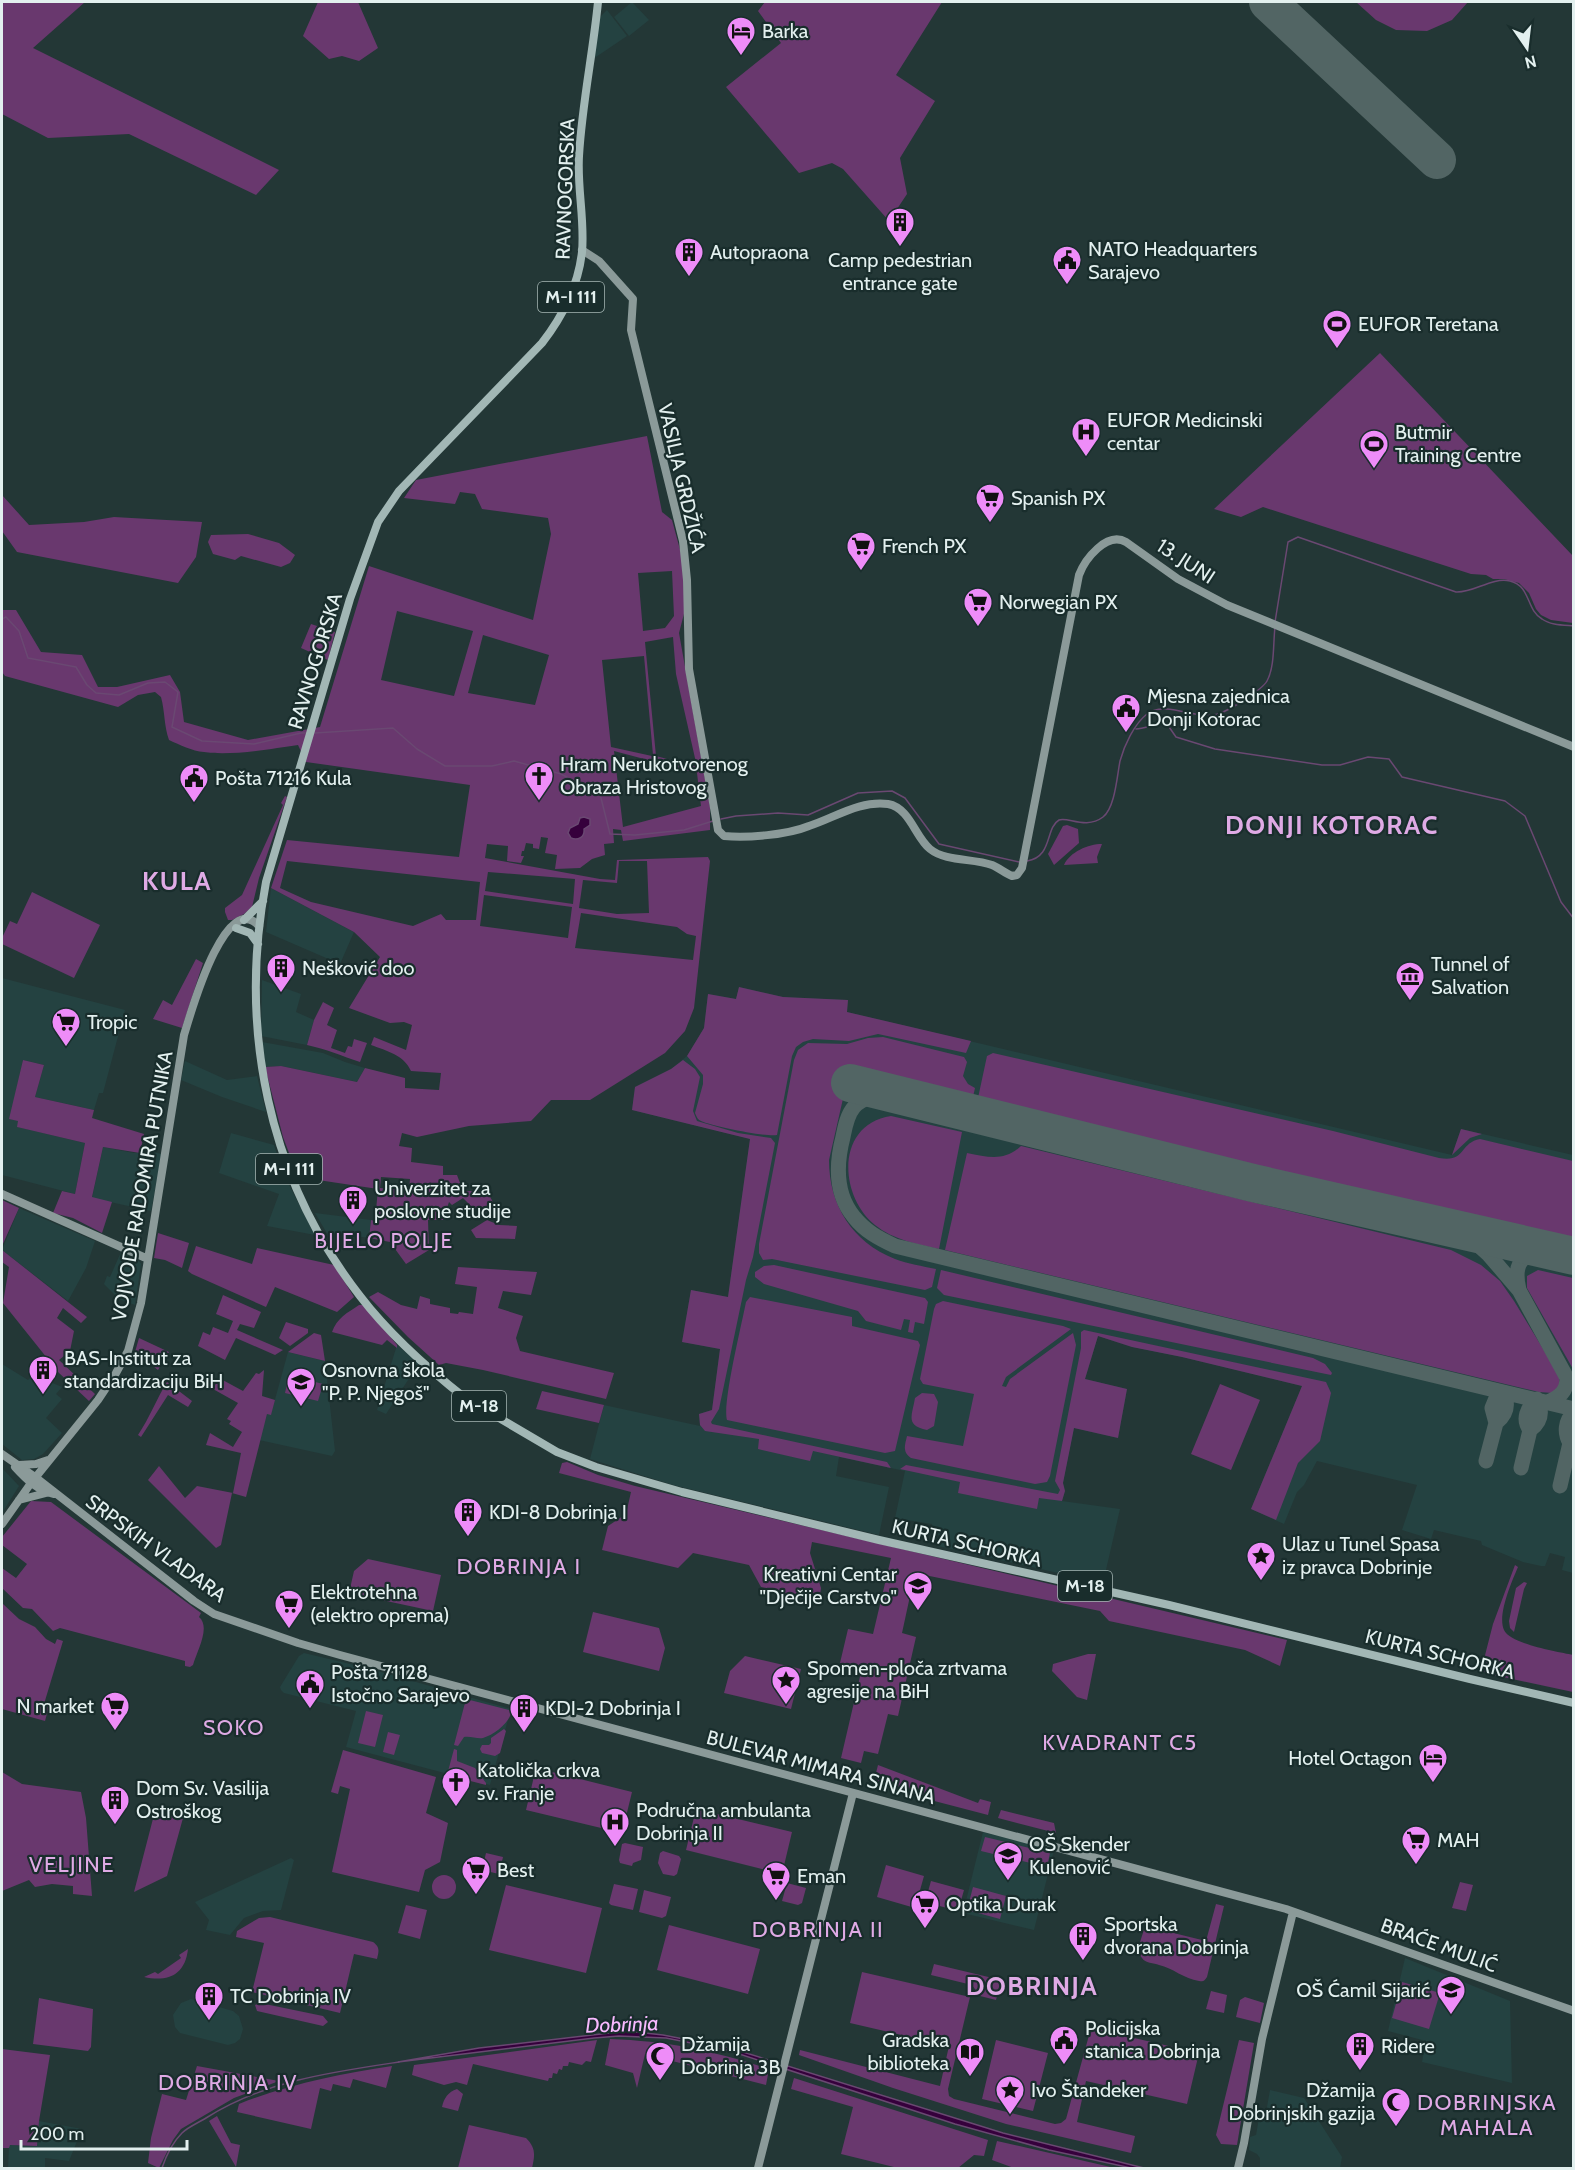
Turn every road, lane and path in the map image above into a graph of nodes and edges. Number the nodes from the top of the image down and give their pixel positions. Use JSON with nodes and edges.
{"nodes":[{"id":1,"x":598,"y":2,"type":"edge"},
{"id":2,"x":582,"y":250,"type":"junction"},
{"id":3,"x":1574,"y":747,"type":"edge"},
{"id":4,"x":1019,"y":871,"type":"joint"},
{"id":5,"x":263,"y":901,"type":"junction"},
{"id":6,"x":244,"y":920,"type":"junction"},
{"id":7,"x":259,"y":926,"type":"junction"},
{"id":8,"x":232,"y":928,"type":"junction"},
{"id":9,"x":258,"y":944,"type":"junction"},
{"id":10,"x":2,"y":1194,"type":"edge"},
{"id":11,"x":148,"y":1259,"type":"junction"},
{"id":12,"x":418,"y":1356,"type":"joint"},
{"id":13,"x":2,"y":1454,"type":"edge"},
{"id":14,"x":49,"y":1459,"type":"junction"},
{"id":15,"x":10,"y":1460,"type":"junction"},
{"id":16,"x":18,"y":1465,"type":"junction"},
{"id":17,"x":33,"y":1480,"type":"junction"},
{"id":18,"x":46,"y":1492,"type":"junction"},
{"id":19,"x":58,"y":1496,"type":"junction"},
{"id":20,"x":16,"y":1503,"type":"junction"},
{"id":21,"x":2,"y":1524,"type":"edge"},
{"id":22,"x":340,"y":1655,"type":"joint"},
{"id":23,"x":1574,"y":1703,"type":"edge"},
{"id":24,"x":853,"y":1792,"type":"junction"},
{"id":25,"x":1293,"y":1912,"type":"junction"},
{"id":26,"x":1574,"y":2011,"type":"edge"},
{"id":27,"x":758,"y":2169,"type":"edge"},
{"id":28,"x":1238,"y":2169,"type":"edge"}],
"edges":[{"from":1,"to":2,"type":"main road","name":"RAVNOGORSKA","number":"M-I 111"},
{"from":2,"to":4,"type":"street","name":"VASILJA GRDŽIĆA"},
{"from":2,"to":5,"type":"main road","name":"RAVNOGORSKA","number":"M-I 111"},
{"from":3,"to":4,"type":"street","name":"13. JUNI"},
{"from":5,"to":6,"type":"main road"},
{"from":5,"to":7,"type":"main road","name":"RAVNOGORSKA","number":"M-I 111"},
{"from":6,"to":7,"type":"street"},
{"from":6,"to":8,"type":"street"},
{"from":7,"to":8,"type":"street"},
{"from":7,"to":9,"type":"main road","name":"RAVNOGORSKA","number":"M-I 111"},
{"from":8,"to":9,"type":"main road"},
{"from":8,"to":11,"type":"street","name":"VOJVODE RADOMIRA PUTNIKA"},
{"from":9,"to":12,"type":"main road","name":"RAVNOGORSKA","number":"M-I 111"},
{"from":10,"to":11,"type":"street"},
{"from":11,"to":14,"type":"street","name":"VOJVODE RADOMIRA PUTNIKA"},
{"from":12,"to":23,"type":"main road","name":"KURTA SCHORKA","number":"M-18"},
{"from":13,"to":15,"type":"street"},
{"from":14,"to":16,"type":"street"},
{"from":14,"to":17,"type":"street","name":"VOJVODE RADOMIRA PUTNIKA"},
{"from":15,"to":16,"type":"street"},
{"from":15,"to":17,"type":"street"},
{"from":16,"to":17,"type":"street"},
{"from":17,"to":18,"type":"street","name":"SRPSKIH VLADARA"},
{"from":17,"to":19,"type":"street","name":"SRPSKIH VLADARA"},
{"from":17,"to":20,"type":"street","name":"VOJVODE RADOMIRA PUTNIKA"},
{"from":18,"to":19,"type":"street","name":"SRPSKIH VLADARA"},
{"from":18,"to":20,"type":"street"},
{"from":19,"to":22,"type":"street","name":"SRPSKIH VLADARA"},
{"from":20,"to":21,"type":"street","name":"VOJVODE RADOMIRA PUTNIKA"},
{"from":22,"to":24,"type":"street","name":"BULEVAR MIMARA SINANA"},
{"from":24,"to":25,"type":"street","name":"BULEVAR MIMARA SINANA"},
{"from":24,"to":27,"type":"street"},
{"from":25,"to":26,"type":"street","name":"BRAĆE MULIĆ"},
{"from":25,"to":28,"type":"street"}]}
